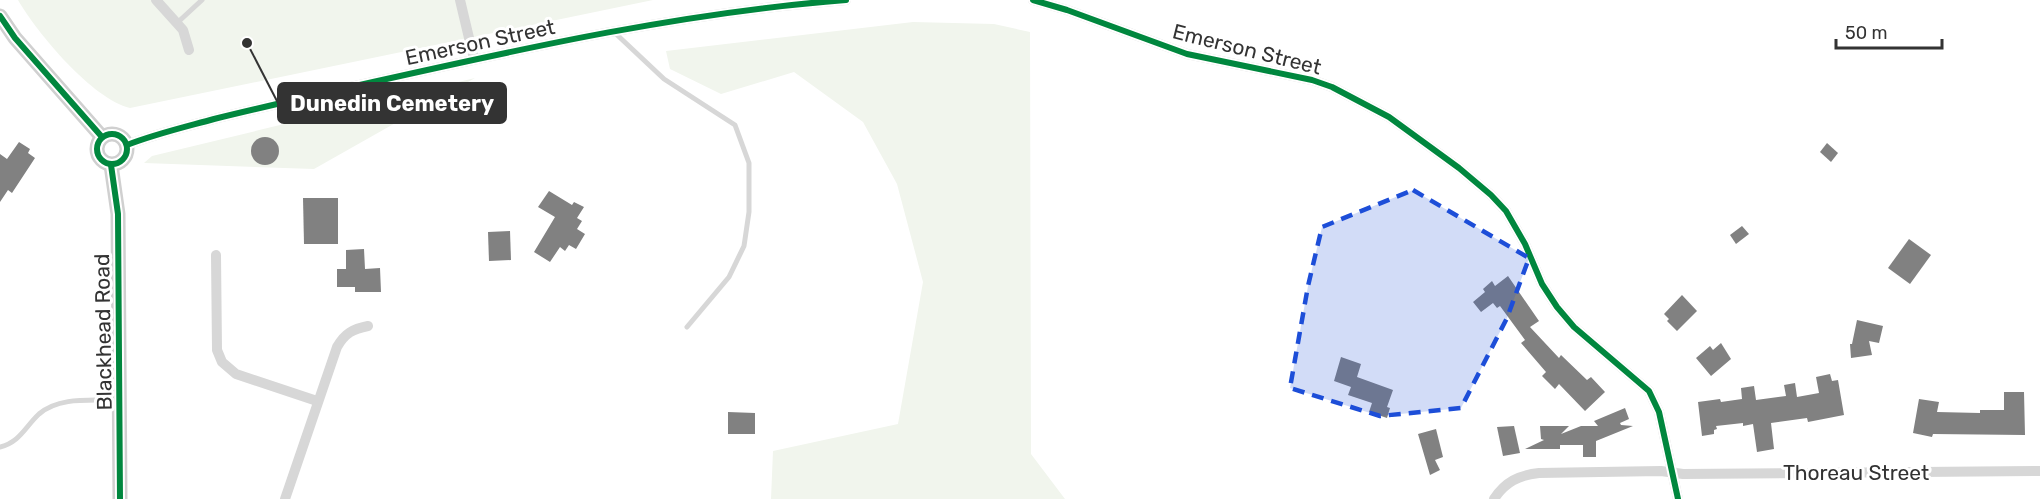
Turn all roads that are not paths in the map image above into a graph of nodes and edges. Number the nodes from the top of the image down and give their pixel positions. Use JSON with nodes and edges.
{"nodes":[{"id":1,"x":156,"y":0,"type":"edge"},
{"id":2,"x":202,"y":0,"type":"edge"},
{"id":3,"x":460,"y":0,"type":"edge"},
{"id":4,"x":846,"y":0,"type":"edge"},
{"id":5,"x":1033,"y":0,"type":"edge"},
{"id":6,"x":0,"y":16,"type":"edge"},
{"id":7,"x":177,"y":22,"type":"junction"},
{"id":8,"x":613,"y":31,"type":"junction"},
{"id":9,"x":189,"y":50,"type":"dead end"},
{"id":10,"x":474,"y":59,"type":"junction"},
{"id":11,"x":102,"y":137,"type":"junction"},
{"id":12,"x":127,"y":145,"type":"junction"},
{"id":13,"x":111,"y":165,"type":"junction"},
{"id":14,"x":216,"y":255,"type":"dead end"},
{"id":15,"x":368,"y":326,"type":"dead end"},
{"id":16,"x":687,"y":327,"type":"dead end"},
{"id":17,"x":121,"y":400,"type":"junction"},
{"id":18,"x":317,"y":401,"type":"junction"},
{"id":19,"x":0,"y":447,"type":"edge"},
{"id":20,"x":2040,"y":471,"type":"edge"},
{"id":21,"x":1672,"y":472,"type":"junction"},
{"id":22,"x":120,"y":499,"type":"edge"},
{"id":23,"x":285,"y":499,"type":"edge"},
{"id":24,"x":1494,"y":499,"type":"edge"},
{"id":25,"x":1678,"y":499,"type":"edge"}],
"edges":[{"from":1,"to":7,"type":"street"},
{"from":2,"to":7,"type":"lane"},
{"from":3,"to":10,"type":"street"},
{"from":4,"to":8,"type":"street","name":"Emerson Street"},
{"from":5,"to":21,"type":"street","name":"Emerson Street"},
{"from":6,"to":11,"type":"main road"},
{"from":7,"to":9,"type":"street"},
{"from":8,"to":10,"type":"street","name":"Emerson Street"},
{"from":8,"to":16,"type":"lane"},
{"from":10,"to":12,"type":"street","name":"Emerson Street"},
{"from":11,"to":12,"type":"main road"},
{"from":11,"to":13,"type":"main road"},
{"from":12,"to":13,"type":"main road"},
{"from":13,"to":17,"type":"main road","name":"Blackhead Road"},
{"from":14,"to":18,"type":"street"},
{"from":15,"to":18,"type":"street"},
{"from":17,"to":19,"type":"lane"},
{"from":17,"to":22,"type":"main road","name":"Blackhead Road"},
{"from":18,"to":23,"type":"street"},
{"from":20,"to":21,"type":"street","name":"Thoreau Street"},
{"from":21,"to":24,"type":"street","name":"Thoreau Street"},
{"from":21,"to":25,"type":"street","name":"Emerson Street"}]}
